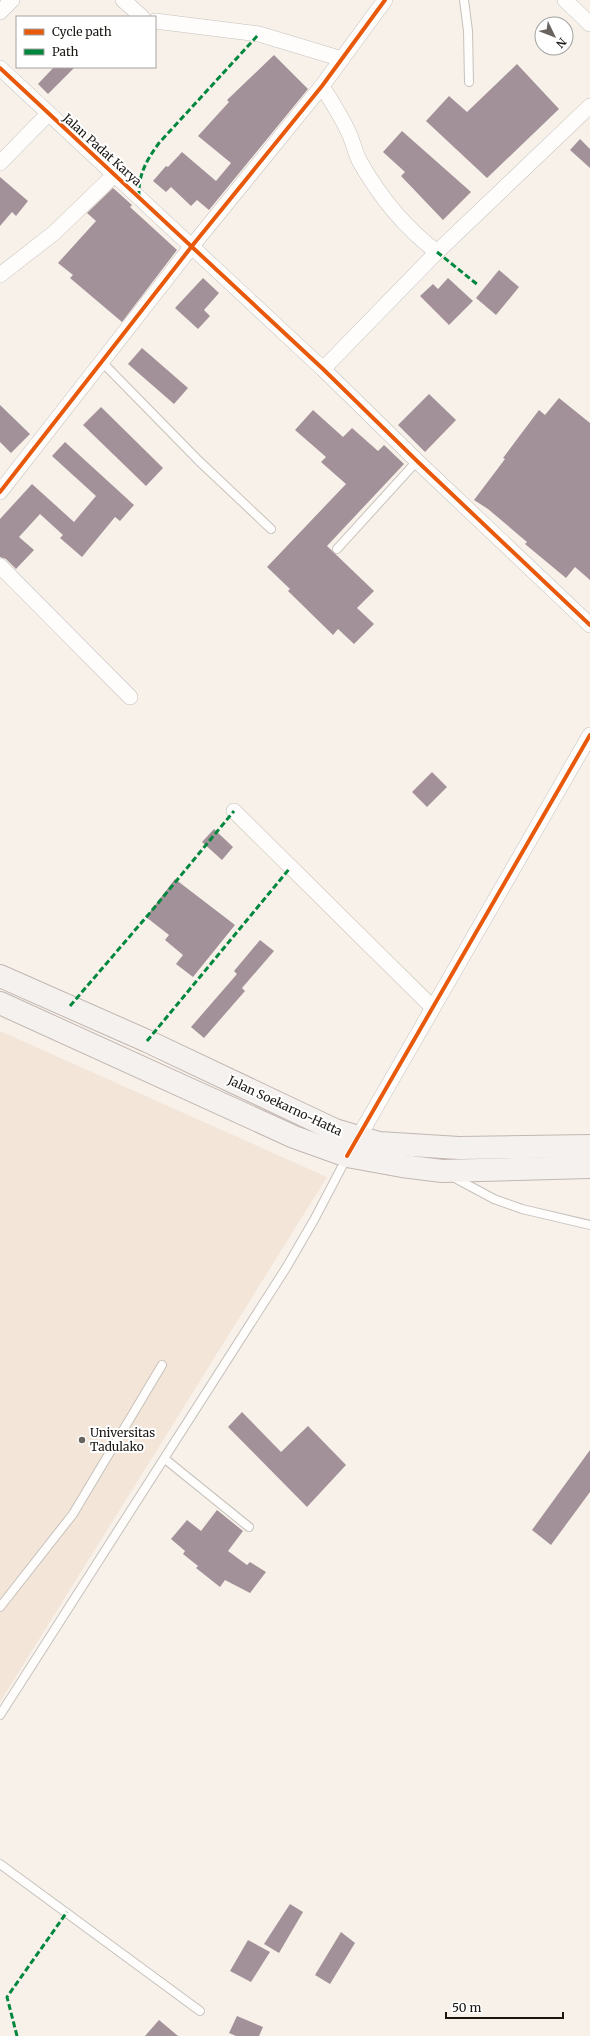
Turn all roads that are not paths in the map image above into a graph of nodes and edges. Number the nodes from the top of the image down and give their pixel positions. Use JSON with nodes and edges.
{"nodes":[{"id":1,"x":12,"y":0,"type":"edge"},
{"id":2,"x":123,"y":0,"type":"edge"},
{"id":3,"x":385,"y":0,"type":"edge"},
{"id":4,"x":464,"y":0,"type":"edge"},
{"id":5,"x":565,"y":0,"type":"edge"},
{"id":6,"x":0,"y":12,"type":"edge"},
{"id":7,"x":141,"y":16,"type":"edge"},
{"id":8,"x":156,"y":22,"type":"edge"},
{"id":9,"x":590,"y":24,"type":"edge"},
{"id":10,"x":342,"y":59,"type":"junction"},
{"id":11,"x":0,"y":68,"type":"edge"},
{"id":12,"x":469,"y":82,"type":"dead end"},
{"id":13,"x":322,"y":86,"type":"junction"},
{"id":14,"x":590,"y":106,"type":"edge"},
{"id":15,"x":48,"y":114,"type":"junction"},
{"id":16,"x":0,"y":163,"type":"edge"},
{"id":17,"x":114,"y":176,"type":"junction"},
{"id":18,"x":192,"y":246,"type":"junction"},
{"id":19,"x":437,"y":252,"type":"junction"},
{"id":20,"x":0,"y":275,"type":"edge"},
{"id":21,"x":102,"y":362,"type":"junction"},
{"id":22,"x":323,"y":369,"type":"junction"},
{"id":23,"x":417,"y":461,"type":"junction"},
{"id":24,"x":3,"y":484,"type":"edge"},
{"id":25,"x":271,"y":529,"type":"dead end"},
{"id":26,"x":337,"y":549,"type":"dead end"},
{"id":27,"x":0,"y":566,"type":"edge"},
{"id":28,"x":590,"y":625,"type":"edge"},
{"id":29,"x":130,"y":697,"type":"dead end"},
{"id":30,"x":590,"y":735,"type":"edge"},
{"id":31,"x":234,"y":811,"type":"dead end"},
{"id":32,"x":0,"y":976,"type":"edge"},
{"id":33,"x":0,"y":1002,"type":"edge"},
{"id":34,"x":432,"y":1007,"type":"junction"},
{"id":35,"x":358,"y":1138,"type":"junction"},
{"id":36,"x":590,"y":1146,"type":"edge"},
{"id":37,"x":347,"y":1156,"type":"junction"},
{"id":38,"x":590,"y":1168,"type":"edge"},
{"id":39,"x":442,"y":1171,"type":"junction"},
{"id":40,"x":590,"y":1225,"type":"edge"},
{"id":41,"x":162,"y":1365,"type":"dead end"},
{"id":42,"x":165,"y":1458,"type":"junction"},
{"id":43,"x":249,"y":1527,"type":"dead end"},
{"id":44,"x":0,"y":1607,"type":"edge"},
{"id":45,"x":0,"y":1715,"type":"edge"},
{"id":46,"x":0,"y":1864,"type":"edge"},
{"id":47,"x":200,"y":2010,"type":"dead end"}],
"edges":[{"from":1,"to":6,"type":"street"},
{"from":2,"to":7,"type":"street"},
{"from":3,"to":10,"type":"street"},
{"from":4,"to":12,"type":"lane"},
{"from":5,"to":9,"type":"street"},
{"from":8,"to":10,"type":"street"},
{"from":10,"to":13,"type":"street"},
{"from":11,"to":15,"type":"street","name":"Jalan Padat Karya"},
{"from":13,"to":18,"type":"street"},
{"from":13,"to":19,"type":"street"},
{"from":14,"to":19,"type":"street"},
{"from":15,"to":16,"type":"street"},
{"from":15,"to":17,"type":"street","name":"Jalan Padat Karya"},
{"from":17,"to":18,"type":"street","name":"Jalan Padat Karya"},
{"from":17,"to":20,"type":"street"},
{"from":18,"to":21,"type":"street"},
{"from":18,"to":22,"type":"street","name":"Jalan Padat Karya"},
{"from":19,"to":22,"type":"street"},
{"from":21,"to":24,"type":"street"},
{"from":21,"to":25,"type":"lane"},
{"from":22,"to":23,"type":"street","name":"Jalan Padat Karya"},
{"from":23,"to":26,"type":"lane"},
{"from":23,"to":28,"type":"street","name":"Jalan Padat Karya"},
{"from":27,"to":29,"type":"street"},
{"from":30,"to":34,"type":"street"},
{"from":31,"to":34,"type":"street"},
{"from":32,"to":35,"type":"main road","name":"Jalan Soekarno-Hatta"},
{"from":33,"to":37,"type":"main road","name":"Jalan Soekarno-Hatta"},
{"from":34,"to":35,"type":"street"},
{"from":35,"to":36,"type":"main road","name":"Jalan Soekarno-Hatta"},
{"from":35,"to":37,"type":"street"},
{"from":37,"to":39,"type":"main road","name":"Jalan Soekarno-Hatta"},
{"from":37,"to":42,"type":"lane"},
{"from":38,"to":39,"type":"main road","name":"Jalan Soekarno-Hatta"},
{"from":39,"to":40,"type":"lane"},
{"from":41,"to":44,"type":"lane"},
{"from":42,"to":43,"type":"lane"},
{"from":42,"to":45,"type":"lane"},
{"from":46,"to":47,"type":"lane"}]}
